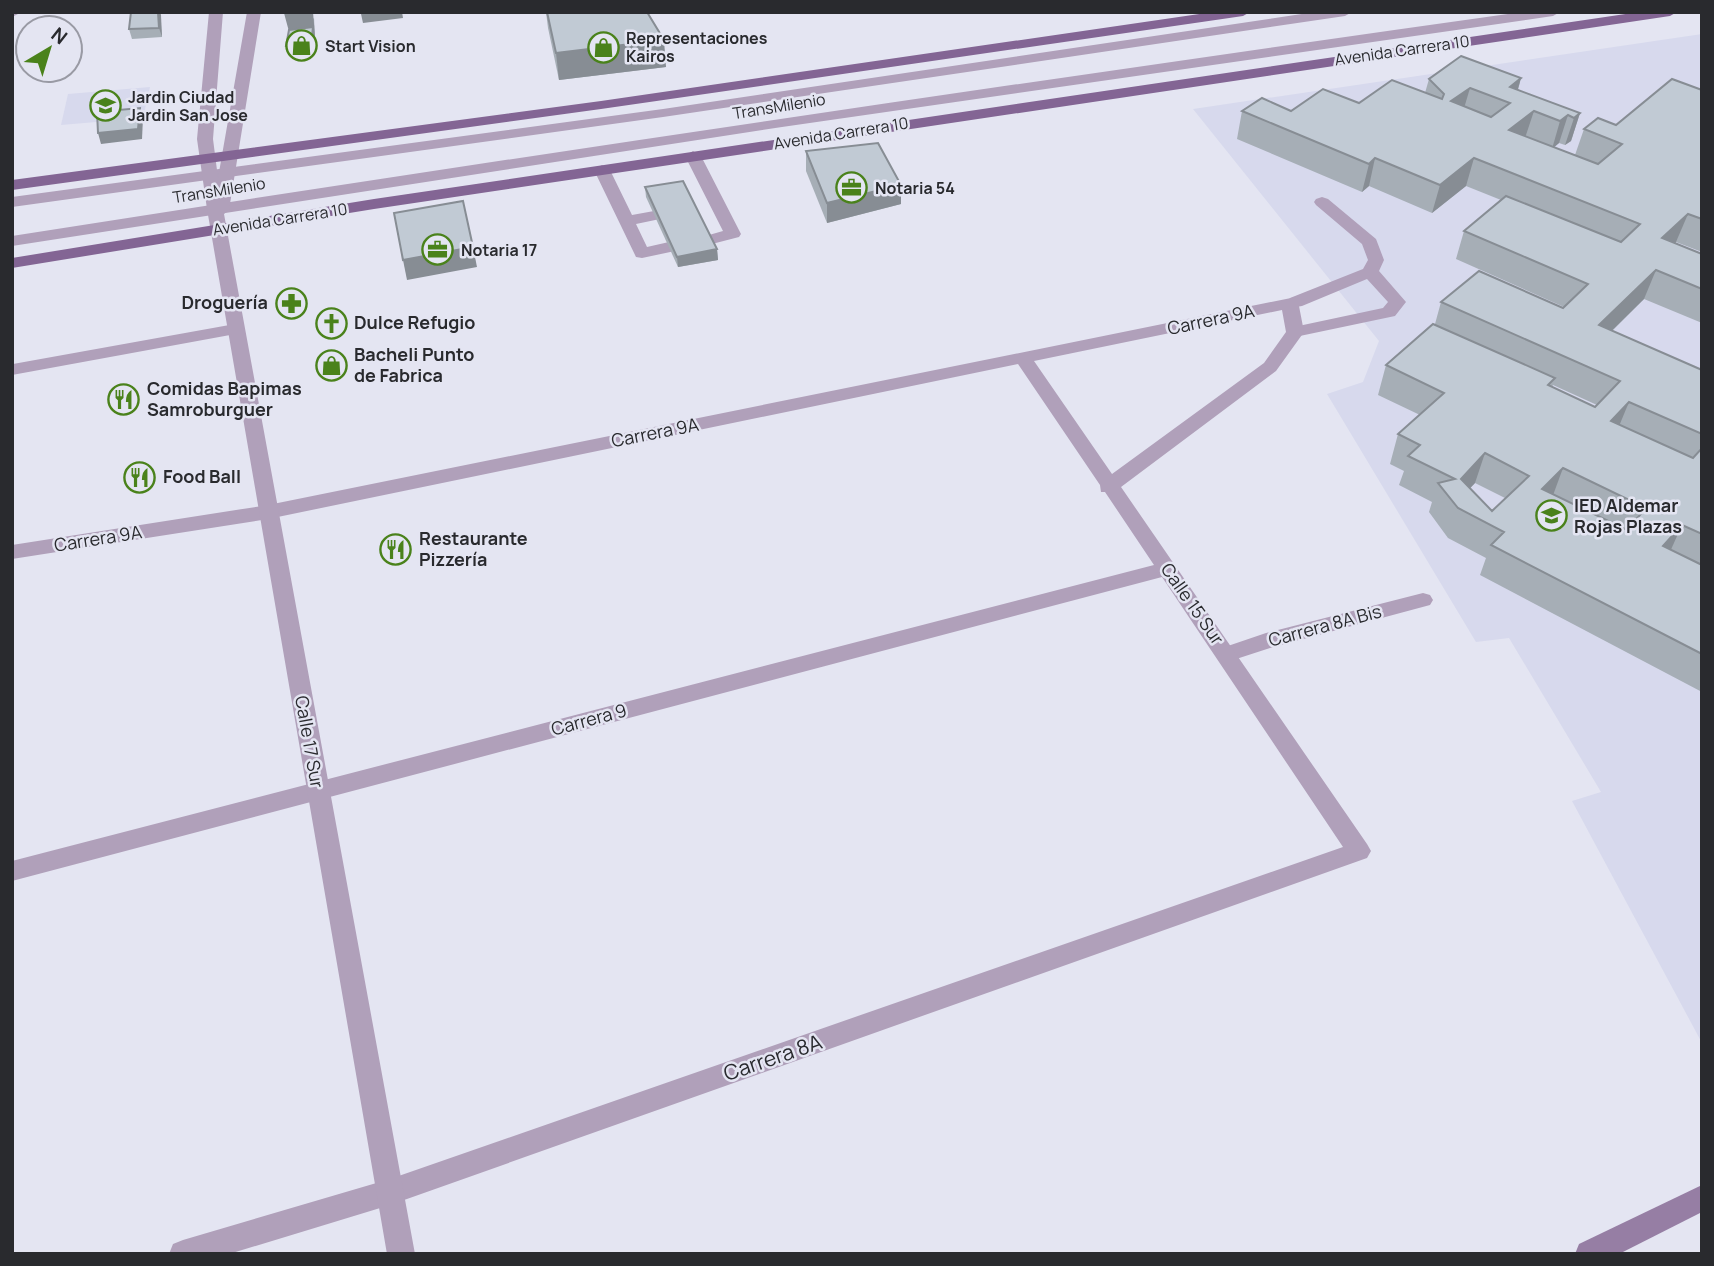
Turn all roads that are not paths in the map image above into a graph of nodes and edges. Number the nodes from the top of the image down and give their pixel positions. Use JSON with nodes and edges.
{"nodes":[{"id":1,"x":216,"y":12,"type":"edge"},
{"id":2,"x":254,"y":12,"type":"edge"},
{"id":3,"x":1243,"y":12,"type":"edge"},
{"id":4,"x":1345,"y":12,"type":"edge"},
{"id":5,"x":1553,"y":12,"type":"edge"},
{"id":6,"x":1670,"y":12,"type":"edge"},
{"id":7,"x":693,"y":156,"type":"junction"},
{"id":8,"x":230,"y":164,"type":"junction"},
{"id":9,"x":209,"y":167,"type":"junction"},
{"id":10,"x":602,"y":170,"type":"junction"},
{"id":11,"x":12,"y":185,"type":"edge"},
{"id":12,"x":12,"y":202,"type":"edge"},
{"id":13,"x":1322,"y":202,"type":"dead end"},
{"id":14,"x":218,"y":208,"type":"junction"},
{"id":15,"x":654,"y":216,"type":"edge"},
{"id":16,"x":625,"y":221,"type":"junction"},
{"id":17,"x":218,"y":229,"type":"junction"},
{"id":18,"x":708,"y":240,"type":"edge"},
{"id":19,"x":12,"y":241,"type":"edge"},
{"id":20,"x":669,"y":247,"type":"edge"},
{"id":21,"x":12,"y":263,"type":"edge"},
{"id":22,"x":1370,"y":272,"type":"junction"},
{"id":23,"x":1293,"y":303,"type":"junction"},
{"id":24,"x":235,"y":329,"type":"junction"},
{"id":25,"x":1295,"y":332,"type":"junction"},
{"id":26,"x":1023,"y":358,"type":"junction"},
{"id":27,"x":13,"y":370,"type":"edge"},
{"id":28,"x":1108,"y":487,"type":"junction"},
{"id":29,"x":268,"y":512,"type":"junction"},
{"id":30,"x":12,"y":552,"type":"edge"},
{"id":31,"x":1167,"y":569,"type":"junction"},
{"id":32,"x":1423,"y":600,"type":"dead end"},
{"id":33,"x":1227,"y":654,"type":"junction"},
{"id":34,"x":317,"y":791,"type":"junction"},
{"id":35,"x":1359,"y":851,"type":"joint"},
{"id":36,"x":12,"y":871,"type":"edge"},
{"id":37,"x":390,"y":1192,"type":"junction"},
{"id":38,"x":1702,"y":1198,"type":"edge"},
{"id":39,"x":183,"y":1254,"type":"edge"},
{"id":40,"x":401,"y":1254,"type":"edge"},
{"id":41,"x":1589,"y":1254,"type":"edge"}],
"edges":[{"from":1,"to":9,"type":"street","name":"Calle 17 Sur"},
{"from":2,"to":8,"type":"street","name":"Calle 17 Sur"},
{"from":3,"to":8,"type":"main road"},
{"from":4,"to":8,"type":"street","name":"TransMilenio"},
{"from":5,"to":14,"type":"street","name":"TransMilenio"},
{"from":6,"to":7,"type":"main road","name":"Avenida Carrera 10"},
{"from":7,"to":10,"type":"main road","name":"Avenida Carrera 10"},
{"from":7,"to":18,"type":"street"},
{"from":8,"to":9,"type":"main road"},
{"from":8,"to":14,"type":"street","name":"Calle 17 Sur"},
{"from":9,"to":11,"type":"main road"},
{"from":9,"to":12,"type":"street","name":"TransMilenio"},
{"from":9,"to":14,"type":"street","name":"Calle 17 Sur"},
{"from":10,"to":16,"type":"street"},
{"from":10,"to":17,"type":"main road","name":"Avenida Carrera 10"},
{"from":13,"to":22,"type":"street"},
{"from":14,"to":17,"type":"street","name":"Calle 17 Sur"},
{"from":14,"to":19,"type":"street","name":"TransMilenio"},
{"from":15,"to":16,"type":"street"},
{"from":16,"to":20,"type":"street"},
{"from":17,"to":21,"type":"main road","name":"Avenida Carrera 10"},
{"from":17,"to":24,"type":"street","name":"Calle 17 Sur"},
{"from":22,"to":23,"type":"street","name":"Carrera 9A"},
{"from":22,"to":25,"type":"street"},
{"from":23,"to":25,"type":"street"},
{"from":23,"to":26,"type":"street","name":"Carrera 9A"},
{"from":24,"to":27,"type":"street"},
{"from":24,"to":29,"type":"street","name":"Calle 17 Sur"},
{"from":25,"to":28,"type":"street"},
{"from":26,"to":28,"type":"street","name":"Calle 15 Sur"},
{"from":26,"to":29,"type":"street","name":"Carrera 9A"},
{"from":28,"to":31,"type":"street","name":"Calle 15 Sur"},
{"from":29,"to":30,"type":"street","name":"Carrera 9A"},
{"from":29,"to":34,"type":"street","name":"Calle 17 Sur"},
{"from":31,"to":33,"type":"street","name":"Calle 15 Sur"},
{"from":31,"to":34,"type":"street","name":"Carrera 9"},
{"from":32,"to":33,"type":"street","name":"Carrera 8A Bis"},
{"from":33,"to":35,"type":"street","name":"Calle 15 Sur"},
{"from":34,"to":36,"type":"street","name":"Carrera 9"},
{"from":34,"to":37,"type":"street","name":"Calle 17 Sur"},
{"from":35,"to":37,"type":"street","name":"Carrera 8A"},
{"from":37,"to":39,"type":"street","name":"Carrera 8A"},
{"from":37,"to":40,"type":"street","name":"Calle 17 Sur"},
{"from":38,"to":41,"type":"main road"}]}
